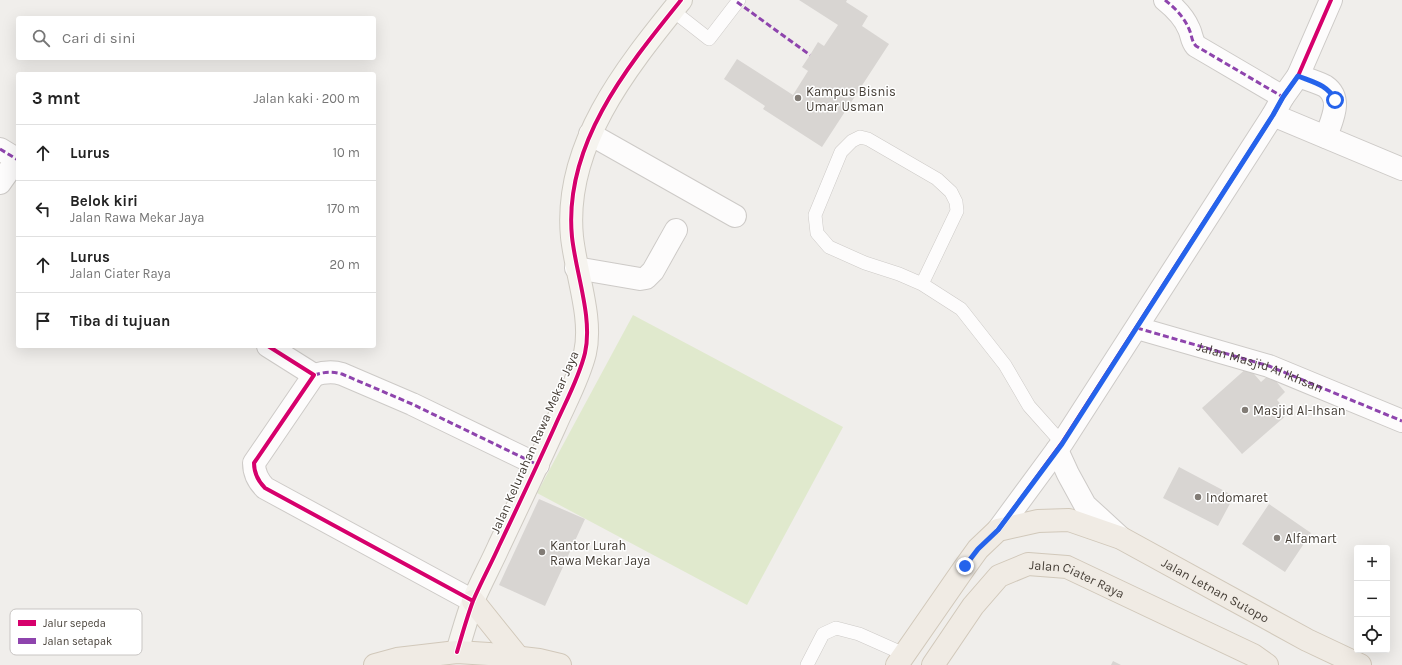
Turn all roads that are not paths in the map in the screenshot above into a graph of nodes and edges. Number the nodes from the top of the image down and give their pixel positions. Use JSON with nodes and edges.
{"nodes":[{"id":1,"x":739,"y":0,"type":"edge"},
{"id":2,"x":1165,"y":0,"type":"edge"},
{"id":3,"x":1331,"y":0,"type":"edge"},
{"id":4,"x":677,"y":5,"type":"edge"},
{"id":5,"x":1298,"y":76,"type":"junction"},
{"id":6,"x":1278,"y":106,"type":"junction"},
{"id":7,"x":590,"y":134,"type":"junction"},
{"id":8,"x":1326,"y":137,"type":"junction"},
{"id":9,"x":12,"y":156,"type":"edge"},
{"id":10,"x":1402,"y":169,"type":"edge"},
{"id":11,"x":0,"y":183,"type":"edge"},
{"id":12,"x":735,"y":216,"type":"dead end"},
{"id":13,"x":676,"y":230,"type":"dead end"},
{"id":14,"x":576,"y":268,"type":"junction"},
{"id":15,"x":922,"y":284,"type":"junction"},
{"id":16,"x":1137,"y":328,"type":"junction"},
{"id":17,"x":271,"y":348,"type":"edge"},
{"id":18,"x":314,"y":375,"type":"junction"},
{"id":19,"x":1402,"y":421,"type":"edge"},
{"id":20,"x":1060,"y":447,"type":"junction"},
{"id":21,"x":538,"y":465,"type":"junction"},
{"id":22,"x":998,"y":530,"type":"junction"},
{"id":23,"x":1121,"y":538,"type":"junction"},
{"id":24,"x":474,"y":601,"type":"junction"},
{"id":25,"x":457,"y":652,"type":"junction"},
{"id":26,"x":518,"y":657,"type":"junction"},
{"id":27,"x":901,"y":660,"type":"edge"},
{"id":28,"x":1260,"y":660,"type":"edge"},
{"id":29,"x":375,"y":665,"type":"edge"},
{"id":30,"x":560,"y":665,"type":"edge"},
{"id":31,"x":807,"y":665,"type":"edge"},
{"id":32,"x":933,"y":665,"type":"edge"},
{"id":33,"x":1360,"y":665,"type":"edge"}],
"edges":[{"from":1,"to":4,"type":"lane"},
{"from":2,"to":6,"type":"street"},
{"from":3,"to":5,"type":"street"},
{"from":4,"to":7,"type":"street","name":"Jalan Kelurahan Rawa Mekar Jaya"},
{"from":5,"to":6,"type":"street"},
{"from":5,"to":8,"type":"street"},
{"from":6,"to":8,"type":"street"},
{"from":6,"to":16,"type":"street"},
{"from":7,"to":12,"type":"street"},
{"from":7,"to":14,"type":"street","name":"Jalan Kelurahan Rawa Mekar Jaya"},
{"from":8,"to":10,"type":"street"},
{"from":9,"to":11,"type":"street"},
{"from":13,"to":14,"type":"street"},
{"from":14,"to":21,"type":"street","name":"Jalan Kelurahan Rawa Mekar Jaya"},
{"from":15,"to":15,"type":"lane"},
{"from":15,"to":20,"type":"lane"},
{"from":16,"to":19,"type":"street","name":"Jalan Masjid Al Ikhsan"},
{"from":16,"to":20,"type":"street"},
{"from":17,"to":18,"type":"street"},
{"from":18,"to":21,"type":"street"},
{"from":18,"to":24,"type":"street"},
{"from":20,"to":22,"type":"street"},
{"from":20,"to":23,"type":"street"},
{"from":21,"to":24,"type":"street","name":"Jalan Kelurahan Rawa Mekar Jaya"},
{"from":22,"to":23,"type":"main road","name":"Jalan Letnan Sutopo"},
{"from":22,"to":27,"type":"main road"},
{"from":23,"to":33,"type":"main road","name":"Jalan Letnan Sutopo"},
{"from":24,"to":25,"type":"street","name":"Jalan Kelurahan Rawa Mekar Jaya"},
{"from":24,"to":26,"type":"main road"},
{"from":25,"to":26,"type":"main road"},
{"from":25,"to":29,"type":"main road"},
{"from":26,"to":30,"type":"main road"},
{"from":27,"to":31,"type":"lane"},
{"from":28,"to":32,"type":"main road","name":"Jalan Ciater Raya"}]}
